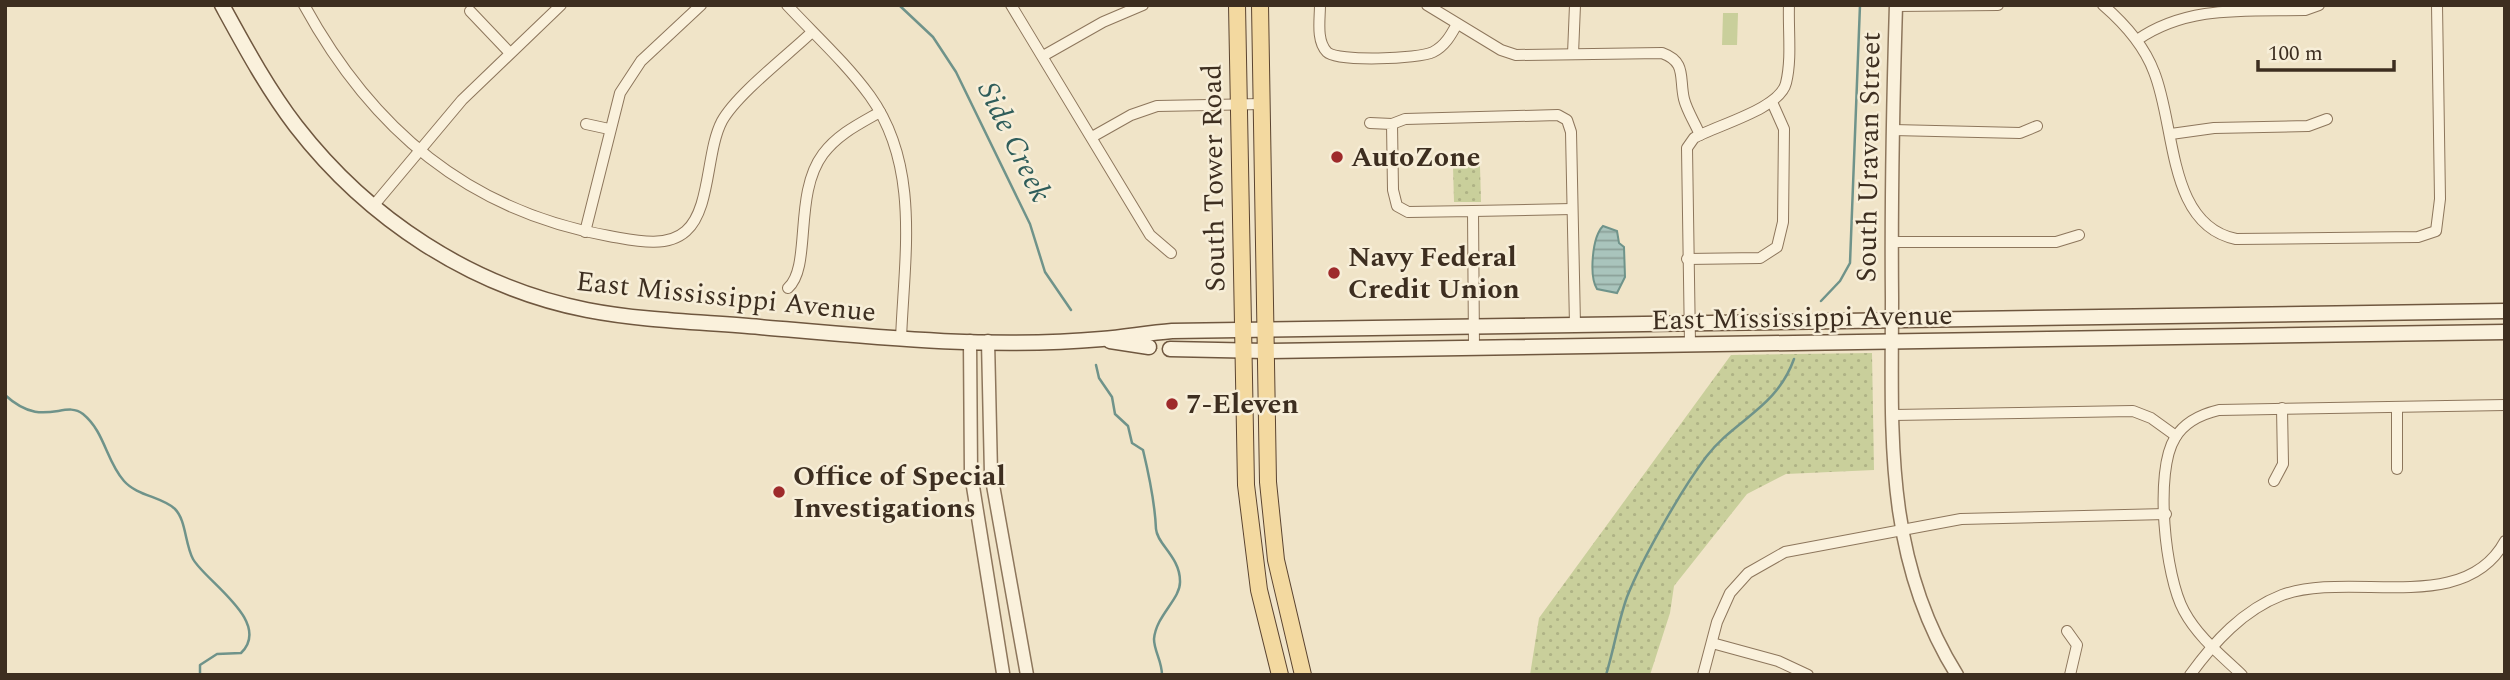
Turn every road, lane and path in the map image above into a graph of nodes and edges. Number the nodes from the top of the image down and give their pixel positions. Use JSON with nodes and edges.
{"nodes":[{"id":1,"x":222,"y":5,"type":"edge"},
{"id":2,"x":304,"y":5,"type":"edge"},
{"id":3,"x":561,"y":5,"type":"edge"},
{"id":4,"x":701,"y":5,"type":"edge"},
{"id":5,"x":787,"y":5,"type":"edge"},
{"id":6,"x":1011,"y":5,"type":"edge"},
{"id":7,"x":1143,"y":5,"type":"edge"},
{"id":8,"x":1237,"y":5,"type":"edge"},
{"id":9,"x":1260,"y":5,"type":"edge"},
{"id":10,"x":1320,"y":5,"type":"edge"},
{"id":11,"x":1427,"y":5,"type":"edge"},
{"id":12,"x":1575,"y":5,"type":"edge"},
{"id":13,"x":1789,"y":5,"type":"edge"},
{"id":14,"x":1896,"y":5,"type":"edge"},
{"id":15,"x":1998,"y":5,"type":"edge"},
{"id":16,"x":2103,"y":5,"type":"edge"},
{"id":17,"x":2319,"y":5,"type":"edge"},
{"id":18,"x":2437,"y":5,"type":"edge"},
{"id":19,"x":470,"y":11,"type":"dead end"},
{"id":20,"x":1457,"y":24,"type":"junction"},
{"id":21,"x":812,"y":32,"type":"junction"},
{"id":22,"x":2137,"y":40,"type":"junction"},
{"id":23,"x":510,"y":53,"type":"junction"},
{"id":24,"x":1573,"y":54,"type":"junction"},
{"id":25,"x":1043,"y":55,"type":"junction"},
{"id":26,"x":1772,"y":102,"type":"junction"},
{"id":27,"x":1239,"y":104,"type":"junction"},
{"id":28,"x":1262,"y":104,"type":"junction"},
{"id":29,"x":880,"y":112,"type":"junction"},
{"id":30,"x":2327,"y":119,"type":"dead end"},
{"id":31,"x":1370,"y":123,"type":"dead end"},
{"id":32,"x":586,"y":124,"type":"dead end"},
{"id":33,"x":1392,"y":124,"type":"junction"},
{"id":34,"x":2037,"y":126,"type":"dead end"},
{"id":35,"x":609,"y":129,"type":"junction"},
{"id":36,"x":1893,"y":130,"type":"junction"},
{"id":37,"x":2171,"y":134,"type":"junction"},
{"id":38,"x":1700,"y":135,"type":"junction"},
{"id":39,"x":1092,"y":137,"type":"junction"},
{"id":40,"x":418,"y":150,"type":"junction"},
{"id":41,"x":374,"y":205,"type":"junction"},
{"id":42,"x":1572,"y":209,"type":"junction"},
{"id":43,"x":1473,"y":211,"type":"junction"},
{"id":44,"x":585,"y":232,"type":"junction"},
{"id":45,"x":2079,"y":235,"type":"dead end"},
{"id":46,"x":1891,"y":242,"type":"junction"},
{"id":47,"x":1171,"y":253,"type":"dead end"},
{"id":48,"x":1687,"y":259,"type":"junction"},
{"id":49,"x":788,"y":288,"type":"dead end"},
{"id":50,"x":2505,"y":311,"type":"edge"},
{"id":51,"x":1892,"y":320,"type":"junction"},
{"id":52,"x":1689,"y":323,"type":"junction"},
{"id":53,"x":1575,"y":325,"type":"junction"},
{"id":54,"x":1474,"y":326,"type":"junction"},
{"id":55,"x":1243,"y":330,"type":"junction"},
{"id":56,"x":1265,"y":330,"type":"junction"},
{"id":57,"x":2505,"y":332,"type":"edge"},
{"id":58,"x":901,"y":339,"type":"junction"},
{"id":59,"x":1102,"y":339,"type":"junction"},
{"id":60,"x":970,"y":341,"type":"junction"},
{"id":61,"x":988,"y":341,"type":"junction"},
{"id":62,"x":1892,"y":341,"type":"junction"},
{"id":63,"x":1690,"y":344,"type":"junction"},
{"id":64,"x":1149,"y":347,"type":"joint"},
{"id":65,"x":1474,"y":348,"type":"junction"},
{"id":66,"x":1170,"y":349,"type":"joint"},
{"id":67,"x":1244,"y":351,"type":"junction"},
{"id":68,"x":1266,"y":351,"type":"junction"},
{"id":69,"x":2505,"y":405,"type":"edge"},
{"id":70,"x":2397,"y":407,"type":"junction"},
{"id":71,"x":2283,"y":408,"type":"junction"},
{"id":72,"x":1893,"y":415,"type":"junction"},
{"id":73,"x":2176,"y":436,"type":"junction"},
{"id":74,"x":2398,"y":469,"type":"dead end"},
{"id":75,"x":2274,"y":481,"type":"dead end"},
{"id":76,"x":1248,"y":509,"type":"junction"},
{"id":77,"x":998,"y":511,"type":"junction"},
{"id":78,"x":976,"y":514,"type":"junction"},
{"id":79,"x":2166,"y":514,"type":"junction"},
{"id":80,"x":1900,"y":530,"type":"junction"},
{"id":81,"x":1004,"y":541,"type":"junction"},
{"id":82,"x":2505,"y":541,"type":"edge"},
{"id":83,"x":981,"y":545,"type":"junction"},
{"id":84,"x":1281,"y":587,"type":"junction"},
{"id":85,"x":2067,"y":631,"type":"dead end"},
{"id":86,"x":1712,"y":642,"type":"junction"},
{"id":87,"x":2212,"y":647,"type":"junction"},
{"id":88,"x":1811,"y":672,"type":"edge"},
{"id":89,"x":1003,"y":673,"type":"dead end"},
{"id":90,"x":1027,"y":675,"type":"edge"},
{"id":91,"x":1280,"y":675,"type":"edge"},
{"id":92,"x":1303,"y":675,"type":"edge"},
{"id":93,"x":1703,"y":675,"type":"edge"},
{"id":94,"x":1957,"y":675,"type":"edge"},
{"id":95,"x":2070,"y":675,"type":"edge"},
{"id":96,"x":2190,"y":675,"type":"edge"},
{"id":97,"x":2242,"y":675,"type":"edge"}],
"edges":[{"from":1,"to":41,"type":"main road","name":"East Mississippi Avenue"},
{"from":2,"to":40,"type":"street"},
{"from":3,"to":23,"type":"street"},
{"from":4,"to":35,"type":"street"},
{"from":5,"to":21,"type":"street"},
{"from":6,"to":25,"type":"street"},
{"from":7,"to":25,"type":"street"},
{"from":8,"to":27,"type":"main road","name":"South Tower Road"},
{"from":9,"to":28,"type":"main road","name":"South Tower Road"},
{"from":10,"to":20,"type":"street"},
{"from":11,"to":20,"type":"street"},
{"from":12,"to":24,"type":"street"},
{"from":13,"to":26,"type":"street"},
{"from":14,"to":15,"type":"street"},
{"from":14,"to":36,"type":"street","name":"South Uravan Street"},
{"from":16,"to":22,"type":"street"},
{"from":17,"to":22,"type":"street"},
{"from":18,"to":37,"type":"street"},
{"from":19,"to":23,"type":"street"},
{"from":20,"to":24,"type":"street"},
{"from":21,"to":29,"type":"street"},
{"from":21,"to":44,"type":"street"},
{"from":22,"to":37,"type":"street"},
{"from":23,"to":40,"type":"street"},
{"from":24,"to":38,"type":"street"},
{"from":25,"to":39,"type":"street"},
{"from":26,"to":38,"type":"street"},
{"from":26,"to":48,"type":"street"},
{"from":27,"to":28,"type":"street"},
{"from":27,"to":39,"type":"street"},
{"from":27,"to":55,"type":"main road","name":"South Tower Road"},
{"from":28,"to":56,"type":"main road","name":"South Tower Road"},
{"from":29,"to":49,"type":"street"},
{"from":29,"to":58,"type":"street"},
{"from":30,"to":37,"type":"street"},
{"from":31,"to":33,"type":"street"},
{"from":32,"to":35,"type":"street"},
{"from":33,"to":42,"type":"street"},
{"from":33,"to":43,"type":"street"},
{"from":34,"to":36,"type":"street"},
{"from":35,"to":44,"type":"street"},
{"from":36,"to":46,"type":"street","name":"South Uravan Street"},
{"from":38,"to":48,"type":"street"},
{"from":39,"to":47,"type":"street"},
{"from":40,"to":41,"type":"street"},
{"from":40,"to":44,"type":"street"},
{"from":41,"to":58,"type":"main road","name":"East Mississippi Avenue"},
{"from":42,"to":43,"type":"street"},
{"from":42,"to":53,"type":"street"},
{"from":43,"to":54,"type":"street"},
{"from":45,"to":46,"type":"street"},
{"from":46,"to":51,"type":"street","name":"South Uravan Street"},
{"from":48,"to":52,"type":"street"},
{"from":50,"to":51,"type":"main road","name":"East Mississippi Avenue"},
{"from":51,"to":52,"type":"main road","name":"East Mississippi Avenue"},
{"from":51,"to":62,"type":"street","name":"South Uravan Street"},
{"from":52,"to":53,"type":"main road","name":"East Mississippi Avenue"},
{"from":52,"to":63,"type":"street"},
{"from":53,"to":54,"type":"main road","name":"East Mississippi Avenue"},
{"from":54,"to":56,"type":"main road","name":"East Mississippi Avenue"},
{"from":54,"to":65,"type":"street"},
{"from":55,"to":56,"type":"main road","name":"East Mississippi Avenue"},
{"from":55,"to":59,"type":"main road","name":"East Mississippi Avenue"},
{"from":55,"to":67,"type":"main road","name":"South Tower Road"},
{"from":56,"to":68,"type":"main road","name":"South Tower Road"},
{"from":57,"to":62,"type":"main road","name":"East Mississippi Avenue"},
{"from":58,"to":60,"type":"main road","name":"East Mississippi Avenue"},
{"from":59,"to":61,"type":"main road","name":"East Mississippi Avenue"},
{"from":59,"to":64,"type":"main road","name":"East Mississippi Avenue"},
{"from":60,"to":61,"type":"main road","name":"East Mississippi Avenue"},
{"from":60,"to":78,"type":"street"},
{"from":61,"to":77,"type":"street"},
{"from":62,"to":63,"type":"main road","name":"East Mississippi Avenue"},
{"from":62,"to":72,"type":"street","name":"South Uravan Street"},
{"from":63,"to":65,"type":"main road","name":"East Mississippi Avenue"},
{"from":64,"to":66,"type":"street","name":"East Mississippi Avenue"},
{"from":65,"to":68,"type":"main road","name":"East Mississippi Avenue"},
{"from":66,"to":67,"type":"main road","name":"East Mississippi Avenue"},
{"from":67,"to":68,"type":"main road","name":"East Mississippi Avenue"},
{"from":67,"to":76,"type":"main road","name":"South Tower Road"},
{"from":68,"to":84,"type":"main road","name":"South Tower Road"},
{"from":69,"to":70,"type":"street"},
{"from":70,"to":71,"type":"street"},
{"from":70,"to":74,"type":"street"},
{"from":71,"to":73,"type":"street"},
{"from":71,"to":75,"type":"street"},
{"from":72,"to":73,"type":"street"},
{"from":72,"to":80,"type":"street","name":"South Uravan Street"},
{"from":73,"to":79,"type":"street"},
{"from":76,"to":84,"type":"main road"},
{"from":76,"to":91,"type":"main road","name":"South Tower Road"},
{"from":77,"to":78,"type":"street"},
{"from":77,"to":81,"type":"street"},
{"from":78,"to":83,"type":"street"},
{"from":79,"to":80,"type":"street"},
{"from":79,"to":87,"type":"street"},
{"from":80,"to":86,"type":"street"},
{"from":80,"to":94,"type":"street","name":"South Uravan Street"},
{"from":81,"to":83,"type":"street"},
{"from":81,"to":90,"type":"street"},
{"from":82,"to":87,"type":"street"},
{"from":83,"to":89,"type":"street"},
{"from":84,"to":92,"type":"main road"},
{"from":85,"to":95,"type":"street"},
{"from":86,"to":88,"type":"street"},
{"from":86,"to":93,"type":"street"},
{"from":87,"to":96,"type":"street"},
{"from":87,"to":97,"type":"street"}]}
